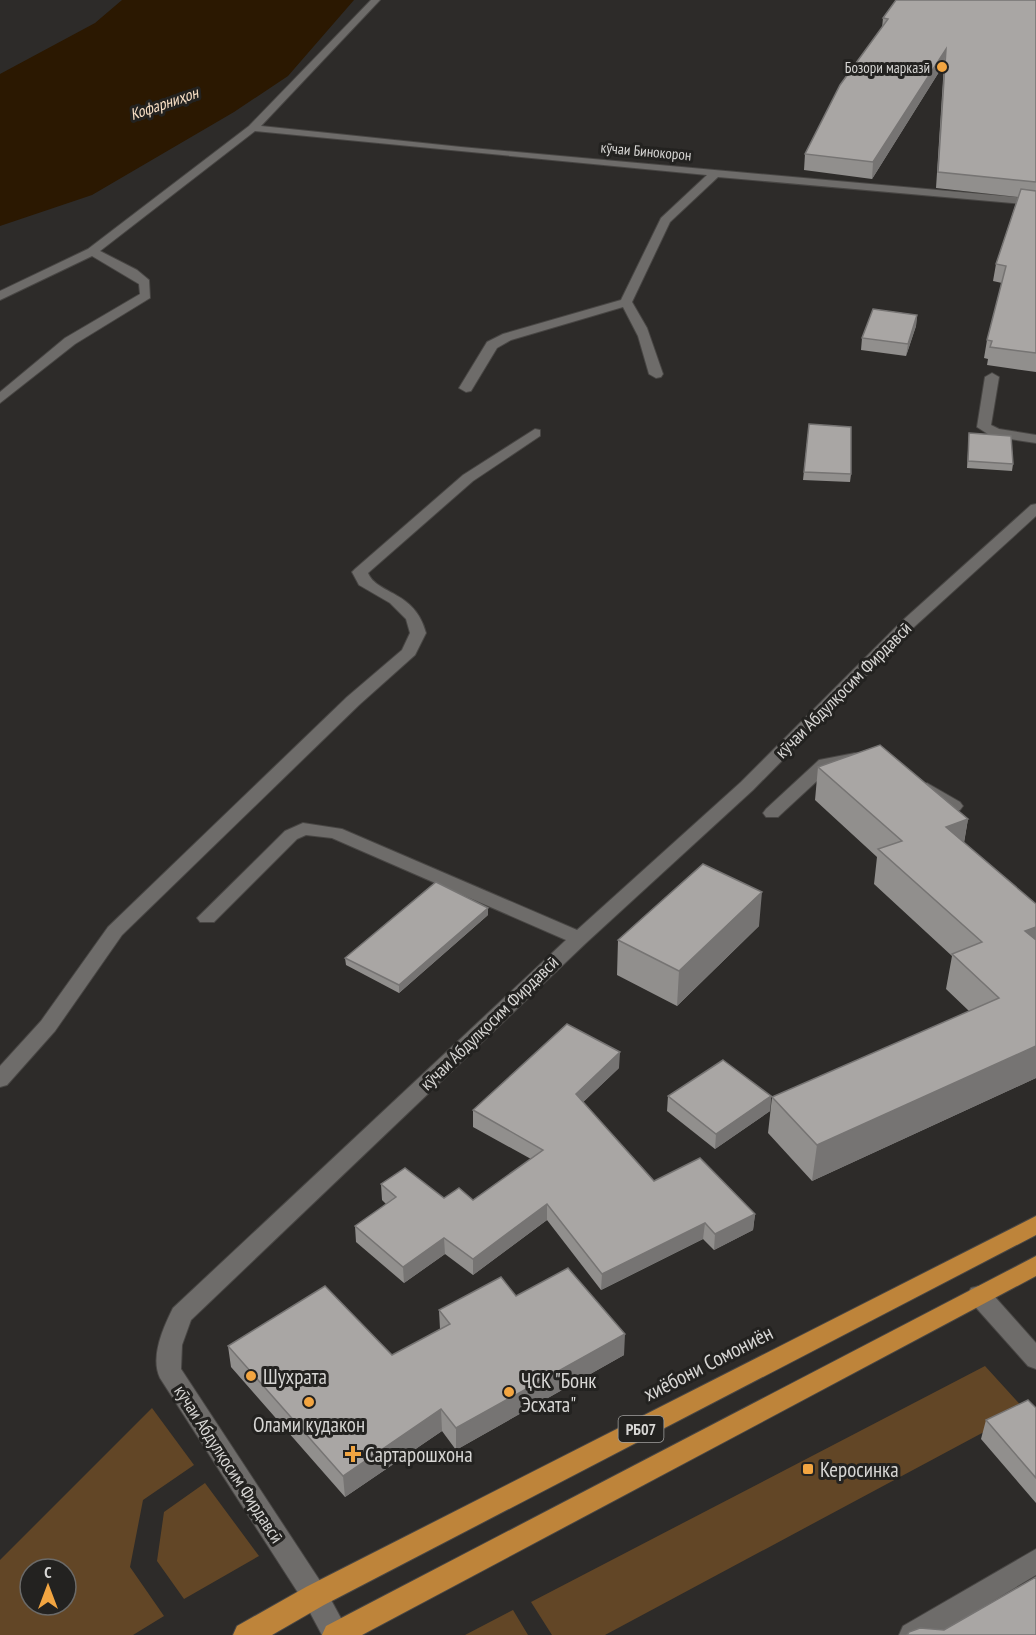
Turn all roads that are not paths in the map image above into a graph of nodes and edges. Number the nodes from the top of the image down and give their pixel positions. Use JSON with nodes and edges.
{"nodes":[{"id":1,"x":376,"y":0,"type":"edge"},
{"id":2,"x":253,"y":128,"type":"junction"},
{"id":3,"x":717,"y":172,"type":"junction"},
{"id":4,"x":1036,"y":202,"type":"edge"},
{"id":5,"x":92,"y":251,"type":"junction"},
{"id":6,"x":0,"y":296,"type":"edge"},
{"id":7,"x":626,"y":302,"type":"junction"},
{"id":8,"x":656,"y":374,"type":"dead end"},
{"id":9,"x":992,"y":377,"type":"dead end"},
{"id":10,"x":466,"y":388,"type":"dead end"},
{"id":11,"x":0,"y":399,"type":"edge"},
{"id":12,"x":535,"y":433,"type":"dead end"},
{"id":13,"x":1036,"y":439,"type":"edge"},
{"id":14,"x":1036,"y":508,"type":"edge"},
{"id":15,"x":868,"y":760,"type":"edge"},
{"id":16,"x":915,"y":780,"type":"edge"},
{"id":17,"x":954,"y":806,"type":"edge"},
{"id":18,"x":772,"y":813,"type":"dead end"},
{"id":19,"x":207,"y":918,"type":"dead end"},
{"id":20,"x":579,"y":938,"type":"junction"},
{"id":21,"x":0,"y":1080,"type":"edge"},
{"id":22,"x":1036,"y":1225,"type":"edge"},
{"id":23,"x":1036,"y":1265,"type":"edge"},
{"id":24,"x":979,"y":1295,"type":"junction"},
{"id":25,"x":1036,"y":1359,"type":"edge"},
{"id":26,"x":1036,"y":1561,"type":"edge"},
{"id":27,"x":315,"y":1596,"type":"junction"},
{"id":28,"x":247,"y":1635,"type":"edge"},
{"id":29,"x":336,"y":1635,"type":"edge"},
{"id":30,"x":913,"y":1635,"type":"edge"}],
"edges":[{"from":1,"to":2,"type":"street"},
{"from":2,"to":3,"type":"street","name":"кӯчаи Бинокорон"},
{"from":2,"to":5,"type":"street"},
{"from":3,"to":4,"type":"street","name":"кӯчаи Бинокорон"},
{"from":3,"to":7,"type":"street"},
{"from":5,"to":6,"type":"street"},
{"from":5,"to":11,"type":"street"},
{"from":7,"to":8,"type":"street"},
{"from":7,"to":10,"type":"street"},
{"from":9,"to":13,"type":"street"},
{"from":12,"to":21,"type":"street"},
{"from":14,"to":20,"type":"street","name":"кӯчаи Абдулқосим Фирдавсӣ"},
{"from":15,"to":18,"type":"street"},
{"from":16,"to":17,"type":"street"},
{"from":19,"to":20,"type":"street"},
{"from":20,"to":27,"type":"street","name":"кӯчаи Абдулқосим Фирдавсӣ"},
{"from":22,"to":27,"type":"highway","name":"хиёбони Сомониён","number":"РБ07"},
{"from":23,"to":24,"type":"highway","number":"РБ07"},
{"from":24,"to":25,"type":"street"},
{"from":24,"to":29,"type":"highway","number":"РБ07"},
{"from":26,"to":30,"type":"street"},
{"from":27,"to":28,"type":"highway","name":"хиёбони Сомониён","number":"РБ07"},
{"from":27,"to":29,"type":"street","name":"кӯчаи Абдулқосим Фирдавсӣ"}]}
